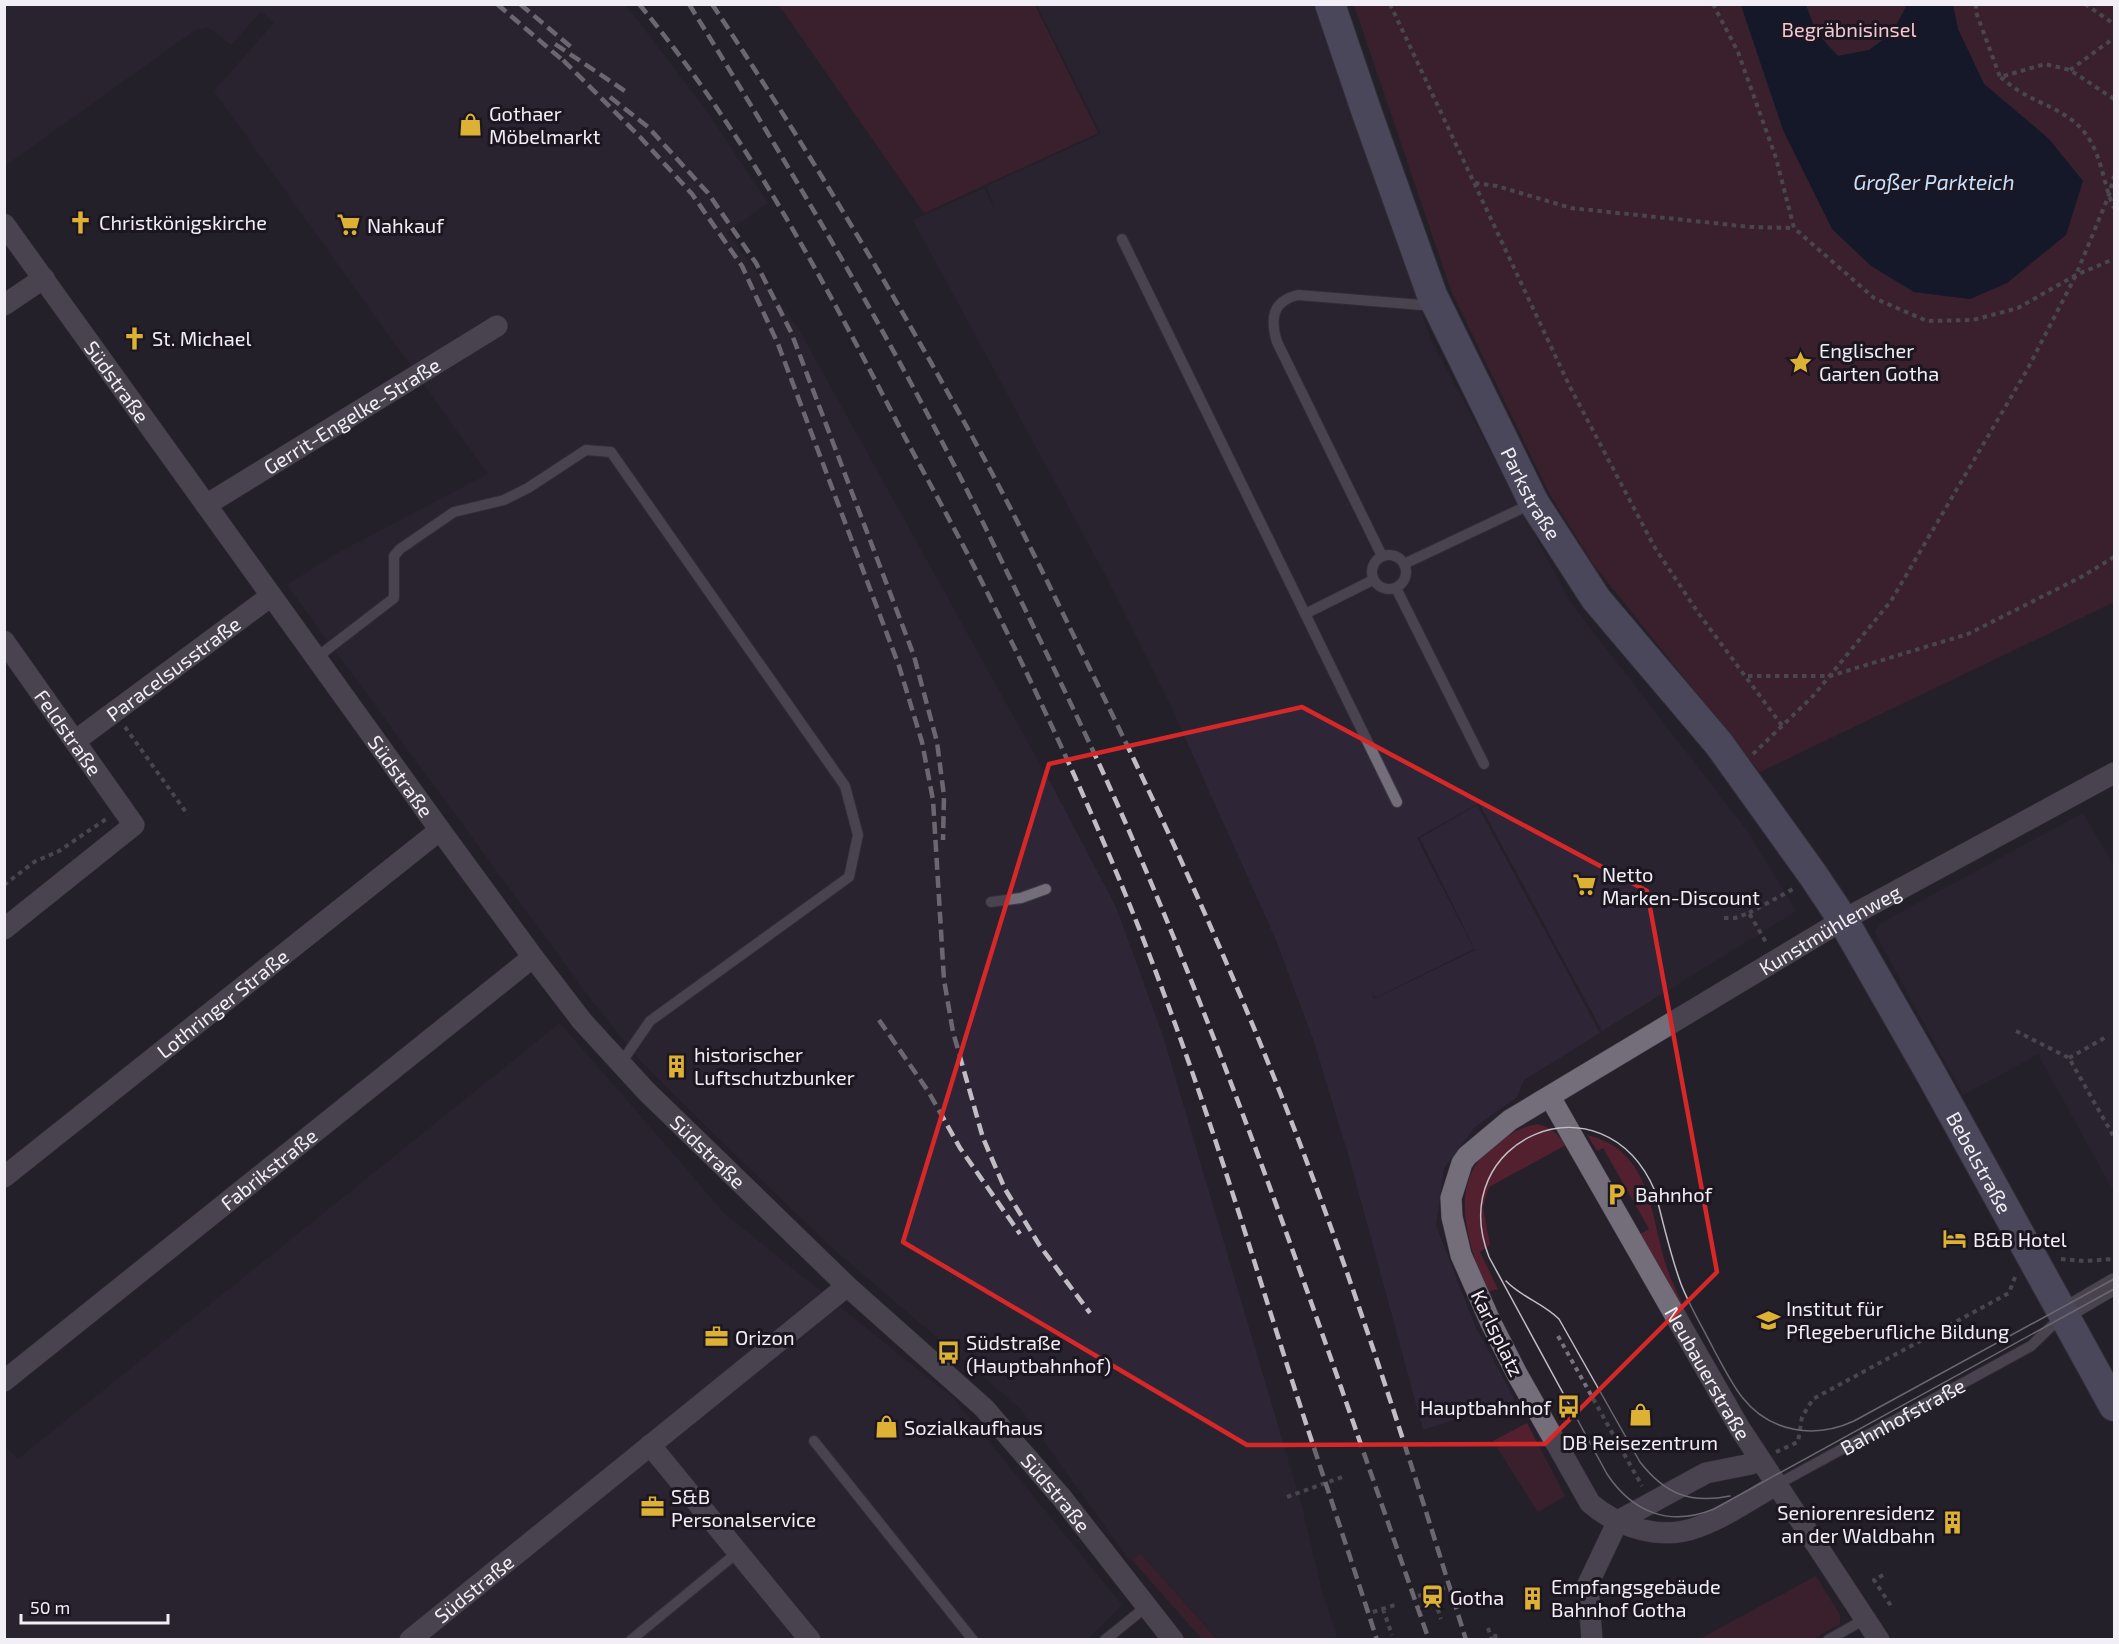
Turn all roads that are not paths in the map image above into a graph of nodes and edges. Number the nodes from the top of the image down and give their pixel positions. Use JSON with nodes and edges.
{"nodes":[{"id":1,"x":1330,"y":4,"type":"edge"},
{"id":2,"x":4,"y":224,"type":"edge"},
{"id":3,"x":1122,"y":239,"type":"dead end"},
{"id":4,"x":44,"y":278,"type":"junction"},
{"id":5,"x":4,"y":305,"type":"edge"},
{"id":6,"x":1437,"y":306,"type":"junction"},
{"id":7,"x":496,"y":326,"type":"dead end"},
{"id":8,"x":1534,"y":503,"type":"junction"},
{"id":9,"x":206,"y":505,"type":"junction"},
{"id":10,"x":1382,"y":556,"type":"junction"},
{"id":11,"x":1404,"y":564,"type":"junction"},
{"id":12,"x":1373,"y":580,"type":"junction"},
{"id":13,"x":1396,"y":588,"type":"junction"},
{"id":14,"x":271,"y":596,"type":"junction"},
{"id":15,"x":1305,"y":614,"type":"junction"},
{"id":16,"x":4,"y":641,"type":"edge"},
{"id":17,"x":316,"y":658,"type":"junction"},
{"id":18,"x":75,"y":741,"type":"junction"},
{"id":19,"x":1484,"y":764,"type":"dead end"},
{"id":20,"x":2115,"y":773,"type":"edge"},
{"id":21,"x":1397,"y":802,"type":"dead end"},
{"id":22,"x":440,"y":830,"type":"junction"},
{"id":23,"x":1046,"y":889,"type":"dead end"},
{"id":24,"x":991,"y":902,"type":"dead end"},
{"id":25,"x":1843,"y":920,"type":"junction"},
{"id":26,"x":4,"y":929,"type":"edge"},
{"id":27,"x":533,"y":957,"type":"junction"},
{"id":28,"x":621,"y":1064,"type":"junction"},
{"id":29,"x":1550,"y":1097,"type":"junction"},
{"id":30,"x":4,"y":1177,"type":"edge"},
{"id":31,"x":2115,"y":1284,"type":"edge"},
{"id":32,"x":847,"y":1286,"type":"junction"},
{"id":33,"x":2063,"y":1314,"type":"junction"},
{"id":34,"x":4,"y":1381,"type":"edge"},
{"id":35,"x":2115,"y":1406,"type":"edge"},
{"id":36,"x":814,"y":1441,"type":"dead end"},
{"id":37,"x":650,"y":1445,"type":"junction"},
{"id":38,"x":1755,"y":1462,"type":"junction"},
{"id":39,"x":1776,"y":1485,"type":"junction"},
{"id":40,"x":1618,"y":1521,"type":"junction"},
{"id":41,"x":1681,"y":1532,"type":"joint"},
{"id":42,"x":738,"y":1552,"type":"junction"},
{"id":43,"x":1147,"y":1606,"type":"junction"},
{"id":44,"x":1865,"y":1619,"type":"junction"},
{"id":45,"x":410,"y":1640,"type":"edge"},
{"id":46,"x":632,"y":1640,"type":"edge"},
{"id":47,"x":810,"y":1640,"type":"edge"},
{"id":48,"x":973,"y":1640,"type":"edge"},
{"id":49,"x":1105,"y":1640,"type":"edge"},
{"id":50,"x":1173,"y":1640,"type":"edge"},
{"id":51,"x":1592,"y":1640,"type":"edge"},
{"id":52,"x":1828,"y":1640,"type":"edge"},
{"id":53,"x":1879,"y":1640,"type":"edge"}],
"edges":[{"from":1,"to":6,"type":"street","name":"Parkstraße"},
{"from":2,"to":4,"type":"street","name":"Südstraße"},
{"from":3,"to":15,"type":"lane"},
{"from":4,"to":5,"type":"street"},
{"from":4,"to":9,"type":"street","name":"Südstraße"},
{"from":6,"to":8,"type":"street","name":"Parkstraße"},
{"from":6,"to":10,"type":"lane"},
{"from":7,"to":9,"type":"street","name":"Gerrit-Engelke-Straße"},
{"from":8,"to":11,"type":"lane"},
{"from":8,"to":25,"type":"street","name":"Parkstraße"},
{"from":9,"to":14,"type":"street","name":"Südstraße"},
{"from":10,"to":11,"type":"lane"},
{"from":10,"to":12,"type":"lane"},
{"from":11,"to":13,"type":"lane"},
{"from":12,"to":13,"type":"lane"},
{"from":12,"to":15,"type":"lane"},
{"from":13,"to":19,"type":"lane"},
{"from":14,"to":17,"type":"street","name":"Südstraße"},
{"from":14,"to":18,"type":"street","name":"Paracelsusstraße"},
{"from":15,"to":21,"type":"lane"},
{"from":16,"to":18,"type":"street","name":"Feldstraße"},
{"from":17,"to":22,"type":"street","name":"Südstraße"},
{"from":17,"to":28,"type":"lane"},
{"from":18,"to":26,"type":"street","name":"Feldstraße"},
{"from":20,"to":25,"type":"street","name":"Kunstmühlenweg"},
{"from":22,"to":27,"type":"street","name":"Südstraße"},
{"from":22,"to":30,"type":"street","name":"Lothringer Straße"},
{"from":23,"to":24,"type":"lane"},
{"from":25,"to":29,"type":"street","name":"Kunstmühlenweg"},
{"from":25,"to":33,"type":"street","name":"Bebelstraße"},
{"from":27,"to":28,"type":"street","name":"Südstraße"},
{"from":27,"to":34,"type":"street","name":"Fabrikstraße"},
{"from":28,"to":32,"type":"street","name":"Südstraße"},
{"from":29,"to":38,"type":"street","name":"Neubauerstraße"},
{"from":29,"to":40,"type":"street","name":"Karlsplatz"},
{"from":31,"to":33,"type":"street","name":"Bahnhofstraße"},
{"from":32,"to":37,"type":"street","name":"Südstraße"},
{"from":32,"to":43,"type":"street","name":"Südstraße"},
{"from":33,"to":35,"type":"street","name":"Bebelstraße"},
{"from":33,"to":39,"type":"lane","name":"Bahnhofstraße"},
{"from":36,"to":48,"type":"lane"},
{"from":37,"to":42,"type":"street"},
{"from":37,"to":45,"type":"street","name":"Südstraße"},
{"from":38,"to":39,"type":"street","name":"Neubauerstraße"},
{"from":38,"to":40,"type":"street"},
{"from":39,"to":41,"type":"street","name":"Bahnhofstraße"},
{"from":39,"to":44,"type":"street","name":"Neubauerstraße"},
{"from":40,"to":41,"type":"street","name":"Karlsplatz"},
{"from":40,"to":51,"type":"street"},
{"from":42,"to":46,"type":"lane"},
{"from":42,"to":47,"type":"street"},
{"from":43,"to":49,"type":"lane"},
{"from":43,"to":50,"type":"street","name":"Südstraße"},
{"from":44,"to":52,"type":"lane"},
{"from":44,"to":53,"type":"street","name":"Neubauerstraße"}]}
